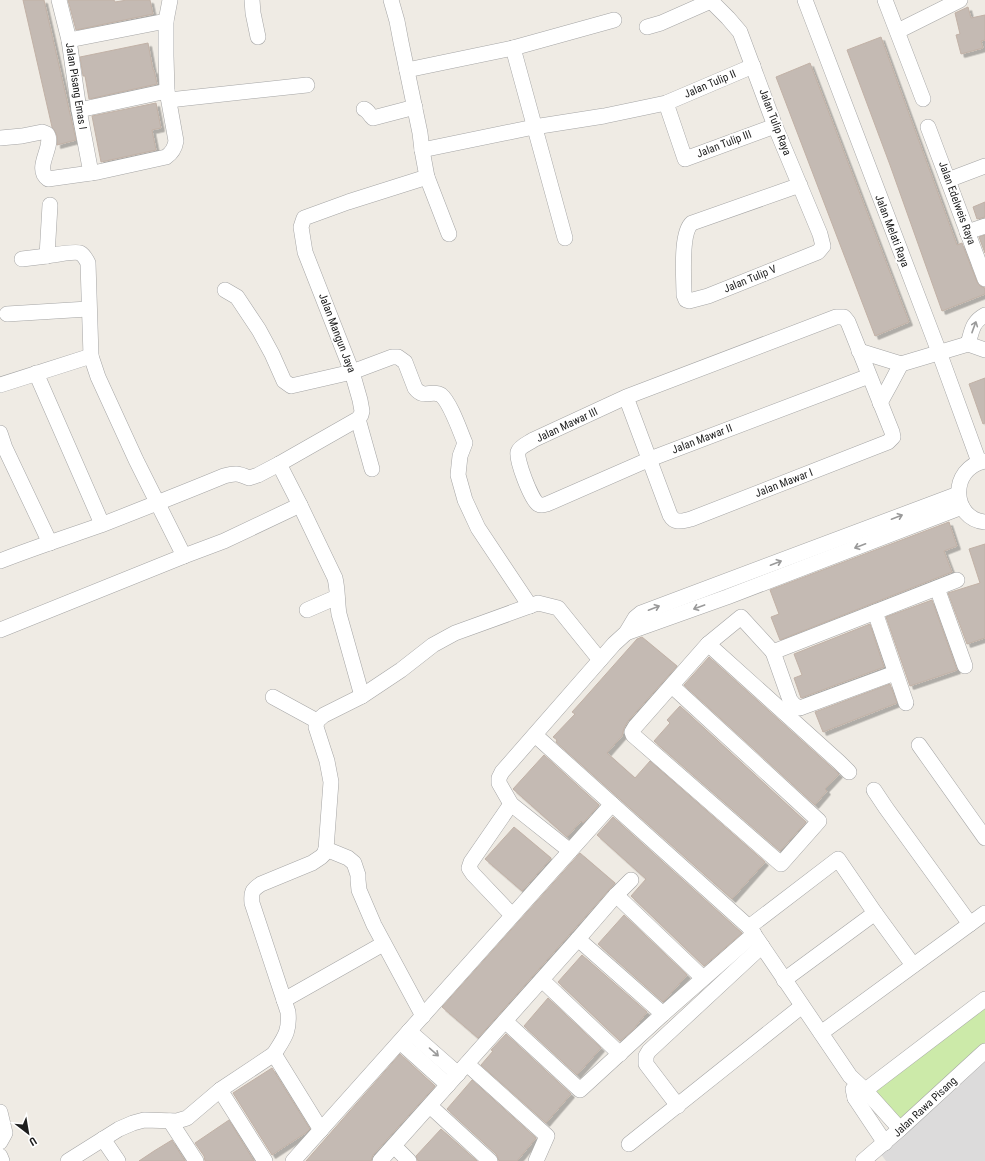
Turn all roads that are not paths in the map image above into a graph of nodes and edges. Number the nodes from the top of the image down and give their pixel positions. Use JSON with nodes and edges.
{"nodes":[{"id":1,"x":59,"y":0,"type":"edge"},
{"id":2,"x":170,"y":0,"type":"edge"},
{"id":3,"x":252,"y":0,"type":"edge"},
{"id":4,"x":391,"y":0,"type":"edge"},
{"id":5,"x":805,"y":0,"type":"edge"},
{"id":6,"x":885,"y":0,"type":"edge"},
{"id":7,"x":960,"y":0,"type":"edge"},
{"id":8,"x":710,"y":1,"type":"edge"},
{"id":9,"x":614,"y":20,"type":"dead end"},
{"id":10,"x":166,"y":21,"type":"junction"},
{"id":11,"x":647,"y":27,"type":"dead end"},
{"id":12,"x":898,"y":31,"type":"junction"},
{"id":13,"x":258,"y":37,"type":"dead end"},
{"id":14,"x":69,"y":40,"type":"junction"},
{"id":15,"x":513,"y":48,"type":"junction"},
{"id":16,"x":753,"y":66,"type":"junction"},
{"id":17,"x":407,"y":70,"type":"junction"},
{"id":18,"x":307,"y":85,"type":"dead end"},
{"id":19,"x":168,"y":95,"type":"junction"},
{"id":20,"x":923,"y":99,"type":"dead end"},
{"id":21,"x":666,"y":103,"type":"junction"},
{"id":22,"x":415,"y":107,"type":"junction"},
{"id":23,"x":364,"y":108,"type":"dead end"},
{"id":24,"x":79,"y":110,"type":"junction"},
{"id":25,"x":775,"y":126,"type":"junction"},
{"id":26,"x":534,"y":127,"type":"junction"},
{"id":27,"x":928,"y":127,"type":"dead end"},
{"id":28,"x":0,"y":138,"type":"edge"},
{"id":29,"x":422,"y":150,"type":"junction"},
{"id":30,"x":985,"y":166,"type":"edge"},
{"id":31,"x":91,"y":173,"type":"junction"},
{"id":32,"x":426,"y":177,"type":"junction"},
{"id":33,"x":948,"y":180,"type":"junction"},
{"id":34,"x":800,"y":185,"type":"junction"},
{"id":35,"x":50,"y":205,"type":"dead end"},
{"id":36,"x":985,"y":226,"type":"edge"},
{"id":37,"x":968,"y":232,"type":"junction"},
{"id":38,"x":448,"y":234,"type":"dead end"},
{"id":39,"x":565,"y":238,"type":"dead end"},
{"id":40,"x":818,"y":252,"type":"joint"},
{"id":41,"x":47,"y":256,"type":"junction"},
{"id":42,"x":22,"y":259,"type":"dead end"},
{"id":43,"x":985,"y":279,"type":"edge"},
{"id":44,"x":225,"y":290,"type":"dead end"},
{"id":45,"x":88,"y":309,"type":"junction"},
{"id":46,"x":7,"y":314,"type":"dead end"},
{"id":47,"x":985,"y":315,"type":"edge"},
{"id":48,"x":968,"y":344,"type":"junction"},
{"id":49,"x":985,"y":350,"type":"edge"},
{"id":50,"x":859,"y":351,"type":"junction"},
{"id":51,"x":939,"y":352,"type":"junction"},
{"id":52,"x":91,"y":356,"type":"junction"},
{"id":53,"x":901,"y":364,"type":"junction"},
{"id":54,"x":352,"y":372,"type":"junction"},
{"id":55,"x":36,"y":373,"type":"junction"},
{"id":56,"x":870,"y":376,"type":"junction"},
{"id":57,"x":0,"y":385,"type":"edge"},
{"id":58,"x":626,"y":397,"type":"junction"},
{"id":59,"x":880,"y":403,"type":"junction"},
{"id":60,"x":358,"y":419,"type":"junction"},
{"id":61,"x":0,"y":433,"type":"edge"},
{"id":62,"x":3,"y":449,"type":"edge"},
{"id":63,"x":650,"y":459,"type":"junction"},
{"id":64,"x":982,"y":462,"type":"edge"},
{"id":65,"x":279,"y":464,"type":"junction"},
{"id":66,"x":372,"y":469,"type":"dead end"},
{"id":67,"x":960,"y":501,"type":"junction"},
{"id":68,"x":158,"y":503,"type":"junction"},
{"id":69,"x":537,"y":503,"type":"joint"},
{"id":70,"x":300,"y":505,"type":"junction"},
{"id":71,"x":985,"y":522,"type":"edge"},
{"id":72,"x":102,"y":524,"type":"junction"},
{"id":73,"x":50,"y":543,"type":"junction"},
{"id":74,"x":184,"y":556,"type":"junction"},
{"id":75,"x":0,"y":561,"type":"edge"},
{"id":76,"x":957,"y":580,"type":"dead end"},
{"id":77,"x":937,"y":588,"type":"junction"},
{"id":78,"x":337,"y":597,"type":"junction"},
{"id":79,"x":727,"y":597,"type":"junction"},
{"id":80,"x":530,"y":606,"type":"junction"},
{"id":81,"x":307,"y":610,"type":"dead end"},
{"id":82,"x":874,"y":612,"type":"junction"},
{"id":83,"x":740,"y":618,"type":"junction"},
{"id":84,"x":0,"y":630,"type":"edge"},
{"id":85,"x":626,"y":633,"type":"junction"},
{"id":86,"x":708,"y":644,"type":"junction"},
{"id":87,"x":773,"y":652,"type":"junction"},
{"id":88,"x":600,"y":660,"type":"junction"},
{"id":89,"x":965,"y":666,"type":"dead end"},
{"id":90,"x":895,"y":673,"type":"junction"},
{"id":91,"x":672,"y":686,"type":"junction"},
{"id":92,"x":362,"y":696,"type":"junction"},
{"id":93,"x":273,"y":697,"type":"dead end"},
{"id":94,"x":906,"y":704,"type":"dead end"},
{"id":95,"x":317,"y":721,"type":"junction"},
{"id":96,"x":535,"y":735,"type":"junction"},
{"id":97,"x":919,"y":745,"type":"dead end"},
{"id":98,"x":848,"y":772,"type":"dead end"},
{"id":99,"x":874,"y":790,"type":"dead end"},
{"id":100,"x":512,"y":804,"type":"junction"},
{"id":101,"x":612,"y":804,"type":"junction"},
{"id":102,"x":985,"y":838,"type":"edge"},
{"id":103,"x":326,"y":849,"type":"junction"},
{"id":104,"x":570,"y":851,"type":"junction"},
{"id":105,"x":630,"y":880,"type":"dead end"},
{"id":106,"x":616,"y":895,"type":"junction"},
{"id":107,"x":875,"y":913,"type":"junction"},
{"id":108,"x":985,"y":913,"type":"edge"},
{"id":109,"x":512,"y":915,"type":"junction"},
{"id":110,"x":970,"y":924,"type":"junction"},
{"id":111,"x":755,"y":936,"type":"junction"},
{"id":112,"x":578,"y":939,"type":"junction"},
{"id":113,"x":384,"y":944,"type":"junction"},
{"id":114,"x":913,"y":965,"type":"junction"},
{"id":115,"x":703,"y":978,"type":"junction"},
{"id":116,"x":542,"y":980,"type":"junction"},
{"id":117,"x":784,"y":980,"type":"junction"},
{"id":118,"x":985,"y":999,"type":"edge"},
{"id":119,"x":284,"y":1000,"type":"junction"},
{"id":120,"x":802,"y":1006,"type":"junction"},
{"id":121,"x":663,"y":1014,"type":"junction"},
{"id":122,"x":423,"y":1016,"type":"junction"},
{"id":123,"x":505,"y":1021,"type":"junction"},
{"id":124,"x":410,"y":1031,"type":"junction"},
{"id":125,"x":821,"y":1034,"type":"junction"},
{"id":126,"x":400,"y":1042,"type":"junction"},
{"id":127,"x":985,"y":1051,"type":"edge"},
{"id":128,"x":274,"y":1054,"type":"junction"},
{"id":129,"x":620,"y":1054,"type":"junction"},
{"id":130,"x":458,"y":1074,"type":"junction"},
{"id":131,"x":220,"y":1090,"type":"junction"},
{"id":132,"x":860,"y":1094,"type":"junction"},
{"id":133,"x":430,"y":1106,"type":"junction"},
{"id":134,"x":678,"y":1106,"type":"junction"},
{"id":135,"x":0,"y":1112,"type":"edge"},
{"id":136,"x":170,"y":1121,"type":"junction"},
{"id":137,"x":900,"y":1129,"type":"junction"},
{"id":138,"x":320,"y":1130,"type":"junction"},
{"id":139,"x":103,"y":1139,"type":"junction"},
{"id":140,"x":0,"y":1142,"type":"edge"},
{"id":141,"x":629,"y":1144,"type":"dead end"},
{"id":142,"x":394,"y":1146,"type":"junction"},
{"id":143,"x":883,"y":1151,"type":"edge"},
{"id":144,"x":0,"y":1156,"type":"edge"},
{"id":145,"x":2,"y":1161,"type":"edge"},
{"id":146,"x":68,"y":1161,"type":"edge"},
{"id":147,"x":118,"y":1161,"type":"edge"},
{"id":148,"x":196,"y":1161,"type":"edge"},
{"id":149,"x":265,"y":1161,"type":"edge"},
{"id":150,"x":293,"y":1161,"type":"edge"},
{"id":151,"x":380,"y":1161,"type":"edge"},
{"id":152,"x":409,"y":1161,"type":"edge"},
{"id":153,"x":490,"y":1161,"type":"edge"},
{"id":154,"x":536,"y":1161,"type":"edge"},
{"id":155,"x":863,"y":1161,"type":"edge"}],
"edges":[{"from":1,"to":14,"type":"street","name":"Jalan Pisang Emas I"},
{"from":2,"to":10,"type":"street"},
{"from":3,"to":13,"type":"street"},
{"from":4,"to":17,"type":"street"},
{"from":5,"to":51,"type":"street","name":"Jalan Melati Raya"},
{"from":6,"to":12,"type":"street"},
{"from":7,"to":12,"type":"street"},
{"from":8,"to":11,"type":"street"},
{"from":8,"to":16,"type":"street","name":"Jalan Tulip Raya"},
{"from":9,"to":15,"type":"street"},
{"from":10,"to":14,"type":"street"},
{"from":10,"to":19,"type":"street"},
{"from":12,"to":20,"type":"street"},
{"from":14,"to":24,"type":"street","name":"Jalan Pisang Emas I"},
{"from":15,"to":17,"type":"street"},
{"from":15,"to":26,"type":"street"},
{"from":16,"to":21,"type":"street","name":"Jalan Tulip II"},
{"from":16,"to":25,"type":"street","name":"Jalan Tulip Raya"},
{"from":17,"to":22,"type":"street"},
{"from":18,"to":19,"type":"street"},
{"from":19,"to":24,"type":"street"},
{"from":19,"to":31,"type":"street"},
{"from":21,"to":25,"type":"street","name":"Jalan Tulip III"},
{"from":21,"to":26,"type":"street","name":"Jalan Tulip II"},
{"from":22,"to":23,"type":"street"},
{"from":22,"to":29,"type":"street"},
{"from":24,"to":31,"type":"street","name":"Jalan Pisang Emas I"},
{"from":25,"to":34,"type":"street","name":"Jalan Tulip Raya"},
{"from":26,"to":29,"type":"street","name":"Jalan Tulip II"},
{"from":26,"to":39,"type":"street"},
{"from":27,"to":33,"type":"street","name":"Jalan Edelweis Raya"},
{"from":28,"to":31,"type":"street"},
{"from":29,"to":32,"type":"street"},
{"from":30,"to":33,"type":"street"},
{"from":32,"to":38,"type":"street"},
{"from":32,"to":54,"type":"street","name":"Jalan Mangun Jaya"},
{"from":33,"to":37,"type":"street","name":"Jalan Edelweis Raya"},
{"from":34,"to":40,"type":"street","name":"Jalan Tulip Raya"},
{"from":34,"to":40,"type":"street","name":"Jalan Tulip V"},
{"from":35,"to":41,"type":"street"},
{"from":36,"to":37,"type":"street"},
{"from":37,"to":43,"type":"street","name":"Jalan Edelweis Raya"},
{"from":41,"to":42,"type":"street"},
{"from":41,"to":45,"type":"street"},
{"from":44,"to":54,"type":"street"},
{"from":45,"to":46,"type":"street"},
{"from":45,"to":52,"type":"street"},
{"from":48,"to":47,"type":"street","one_way":true},
{"from":48,"to":49,"type":"street"},
{"from":48,"to":51,"type":"street"},
{"from":50,"to":53,"type":"street"},
{"from":50,"to":56,"type":"street","name":"Jalan Mawar I"},
{"from":50,"to":58,"type":"street","name":"Jalan Mawar III"},
{"from":51,"to":53,"type":"street"},
{"from":51,"to":64,"type":"street","name":"Jalan Melati Raya"},
{"from":52,"to":55,"type":"street"},
{"from":52,"to":68,"type":"street"},
{"from":53,"to":59,"type":"street"},
{"from":54,"to":60,"type":"street","name":"Jalan Mangun Jaya"},
{"from":54,"to":80,"type":"street"},
{"from":55,"to":57,"type":"street"},
{"from":55,"to":72,"type":"street"},
{"from":56,"to":59,"type":"street","name":"Jalan Mawar I"},
{"from":56,"to":63,"type":"street","name":"Jalan Mawar II"},
{"from":58,"to":63,"type":"street"},
{"from":58,"to":69,"type":"street","name":"Jalan Mawar III"},
{"from":59,"to":63,"type":"street","name":"Jalan Mawar I"},
{"from":60,"to":65,"type":"street"},
{"from":60,"to":66,"type":"street"},
{"from":61,"to":62,"type":"street"},
{"from":62,"to":73,"type":"street"},
{"from":63,"to":69,"type":"street","name":"Jalan Mawar II"},
{"from":64,"to":67,"type":"street"},
{"from":65,"to":68,"type":"street"},
{"from":65,"to":70,"type":"street"},
{"from":67,"to":71,"type":"street"},
{"from":67,"to":79,"type":"street","one_way":true},
{"from":85,"to":67,"type":"street","one_way":true},
{"from":68,"to":72,"type":"street"},
{"from":68,"to":74,"type":"street"},
{"from":70,"to":74,"type":"street"},
{"from":70,"to":78,"type":"street"},
{"from":72,"to":73,"type":"street"},
{"from":73,"to":75,"type":"street"},
{"from":74,"to":84,"type":"street"},
{"from":76,"to":77,"type":"street"},
{"from":77,"to":82,"type":"street"},
{"from":77,"to":89,"type":"street"},
{"from":78,"to":81,"type":"street"},
{"from":78,"to":92,"type":"street"},
{"from":79,"to":83,"type":"street"},
{"from":79,"to":85,"type":"street","one_way":true},
{"from":80,"to":88,"type":"street"},
{"from":80,"to":92,"type":"street"},
{"from":82,"to":87,"type":"street"},
{"from":82,"to":90,"type":"street"},
{"from":83,"to":86,"type":"street"},
{"from":83,"to":87,"type":"street"},
{"from":85,"to":88,"type":"street"},
{"from":86,"to":91,"type":"street"},
{"from":86,"to":98,"type":"street"},
{"from":87,"to":90,"type":"street"},
{"from":88,"to":96,"type":"street"},
{"from":90,"to":94,"type":"street"},
{"from":91,"to":91,"type":"street"},
{"from":92,"to":95,"type":"street"},
{"from":93,"to":95,"type":"street"},
{"from":95,"to":103,"type":"street"},
{"from":96,"to":100,"type":"street"},
{"from":96,"to":101,"type":"street"},
{"from":97,"to":102,"type":"street"},
{"from":99,"to":110,"type":"street"},
{"from":100,"to":104,"type":"street"},
{"from":100,"to":109,"type":"street"},
{"from":101,"to":104,"type":"street"},
{"from":101,"to":111,"type":"street"},
{"from":103,"to":113,"type":"street"},
{"from":103,"to":119,"type":"street"},
{"from":104,"to":109,"type":"street"},
{"from":105,"to":106,"type":"street"},
{"from":106,"to":112,"type":"street"},
{"from":106,"to":115,"type":"street"},
{"from":107,"to":111,"type":"street"},
{"from":107,"to":114,"type":"street"},
{"from":107,"to":117,"type":"street"},
{"from":108,"to":110,"type":"street"},
{"from":109,"to":122,"type":"street"},
{"from":110,"to":114,"type":"street"},
{"from":111,"to":115,"type":"street"},
{"from":111,"to":117,"type":"street"},
{"from":111,"to":134,"type":"street"},
{"from":112,"to":116,"type":"street"},
{"from":112,"to":121,"type":"street"},
{"from":113,"to":119,"type":"street"},
{"from":113,"to":122,"type":"street"},
{"from":114,"to":125,"type":"street"},
{"from":115,"to":121,"type":"street"},
{"from":116,"to":123,"type":"street"},
{"from":116,"to":129,"type":"street"},
{"from":117,"to":120,"type":"street"},
{"from":118,"to":132,"type":"street"},
{"from":119,"to":128,"type":"street"},
{"from":120,"to":125,"type":"street"},
{"from":120,"to":134,"type":"street"},
{"from":121,"to":129,"type":"street"},
{"from":122,"to":124,"type":"street"},
{"from":123,"to":129,"type":"street"},
{"from":123,"to":130,"type":"street"},
{"from":124,"to":126,"type":"street"},
{"from":124,"to":130,"type":"street","one_way":true},
{"from":125,"to":132,"type":"street"},
{"from":126,"to":130,"type":"street"},
{"from":126,"to":138,"type":"street"},
{"from":127,"to":137,"type":"street","name":"Jalan Rawa Pisang"},
{"from":128,"to":131,"type":"street"},
{"from":128,"to":138,"type":"street"},
{"from":130,"to":133,"type":"street"},
{"from":130,"to":154,"type":"street"},
{"from":131,"to":136,"type":"street"},
{"from":131,"to":149,"type":"street"},
{"from":132,"to":137,"type":"street"},
{"from":132,"to":143,"type":"street"},
{"from":133,"to":142,"type":"street"},
{"from":133,"to":153,"type":"street"},
{"from":134,"to":141,"type":"street"},
{"from":135,"to":140,"type":"street"},
{"from":136,"to":139,"type":"street"},
{"from":136,"to":148,"type":"street"},
{"from":137,"to":143,"type":"street","name":"Jalan Rawa Pisang"},
{"from":138,"to":150,"type":"street"},
{"from":139,"to":146,"type":"street"},
{"from":139,"to":147,"type":"street"},
{"from":142,"to":151,"type":"street"},
{"from":142,"to":152,"type":"street"},
{"from":143,"to":155,"type":"street","name":"Jalan Rawa Pisang"},
{"from":144,"to":145,"type":"street"}]}
